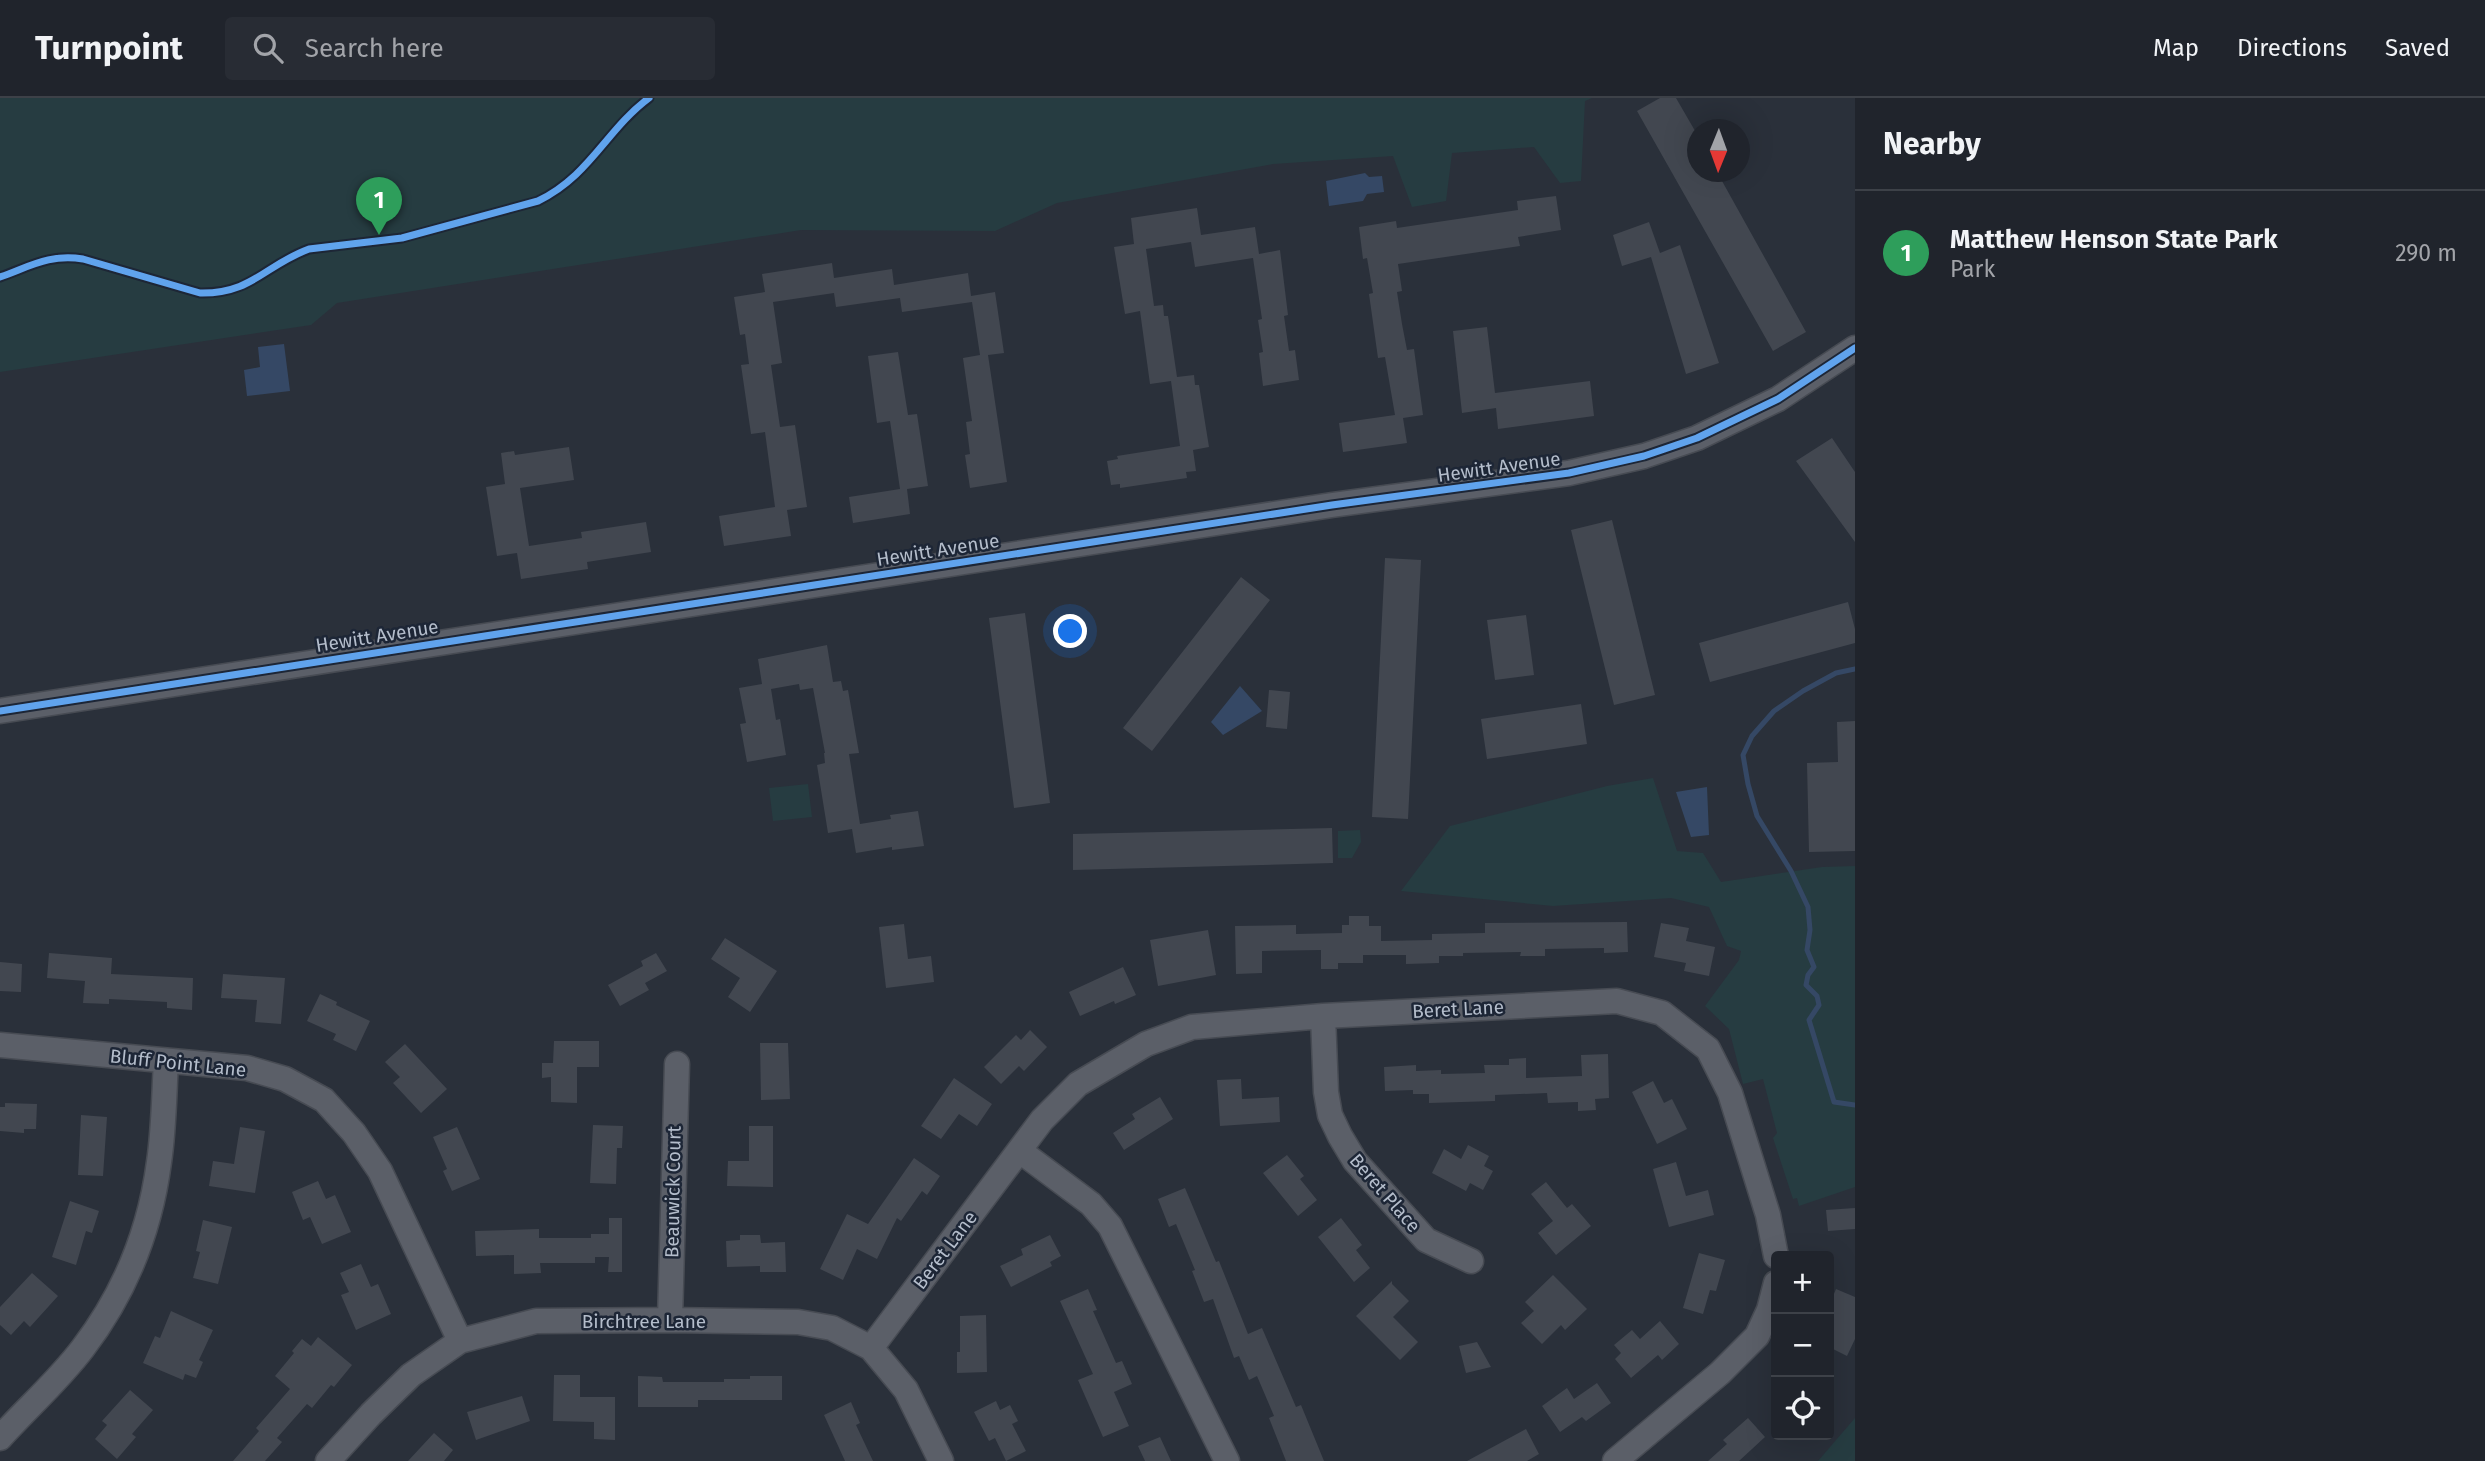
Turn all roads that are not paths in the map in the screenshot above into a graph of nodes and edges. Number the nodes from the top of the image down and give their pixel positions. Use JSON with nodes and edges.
{"nodes":[{"id":1,"x":1855,"y":348,"type":"edge"},
{"id":2,"x":0,"y":710,"type":"edge"},
{"id":3,"x":1323,"y":1016,"type":"junction"},
{"id":4,"x":0,"y":1045,"type":"edge"},
{"id":5,"x":166,"y":1061,"type":"junction"},
{"id":6,"x":677,"y":1064,"type":"dead end"},
{"id":7,"x":1020,"y":1151,"type":"junction"},
{"id":8,"x":1776,"y":1251,"type":"edge"},
{"id":9,"x":1471,"y":1261,"type":"dead end"},
{"id":10,"x":1771,"y":1302,"type":"edge"},
{"id":11,"x":670,"y":1320,"type":"junction"},
{"id":12,"x":460,"y":1341,"type":"junction"},
{"id":13,"x":871,"y":1348,"type":"junction"},
{"id":14,"x":0,"y":1438,"type":"edge"},
{"id":15,"x":328,"y":1461,"type":"edge"},
{"id":16,"x":941,"y":1461,"type":"edge"},
{"id":17,"x":1227,"y":1461,"type":"edge"},
{"id":18,"x":1615,"y":1461,"type":"edge"}],
"edges":[{"from":1,"to":2,"type":"street","name":"Hewitt Avenue"},
{"from":3,"to":7,"type":"street","name":"Beret Lane"},
{"from":3,"to":8,"type":"street","name":"Beret Lane"},
{"from":3,"to":9,"type":"street","name":"Beret Place"},
{"from":4,"to":5,"type":"street","name":"Bluff Point Lane"},
{"from":5,"to":12,"type":"street","name":"Bluff Point Lane"},
{"from":5,"to":14,"type":"street"},
{"from":6,"to":11,"type":"street","name":"Beauwick Court"},
{"from":7,"to":13,"type":"street","name":"Beret Lane"},
{"from":7,"to":17,"type":"street"},
{"from":10,"to":18,"type":"street"},
{"from":11,"to":12,"type":"street","name":"Birchtree Lane"},
{"from":11,"to":13,"type":"street","name":"Birchtree Lane"},
{"from":12,"to":15,"type":"street","name":"Birchtree Lane"},
{"from":13,"to":16,"type":"street","name":"Birchtree Lane"}]}
